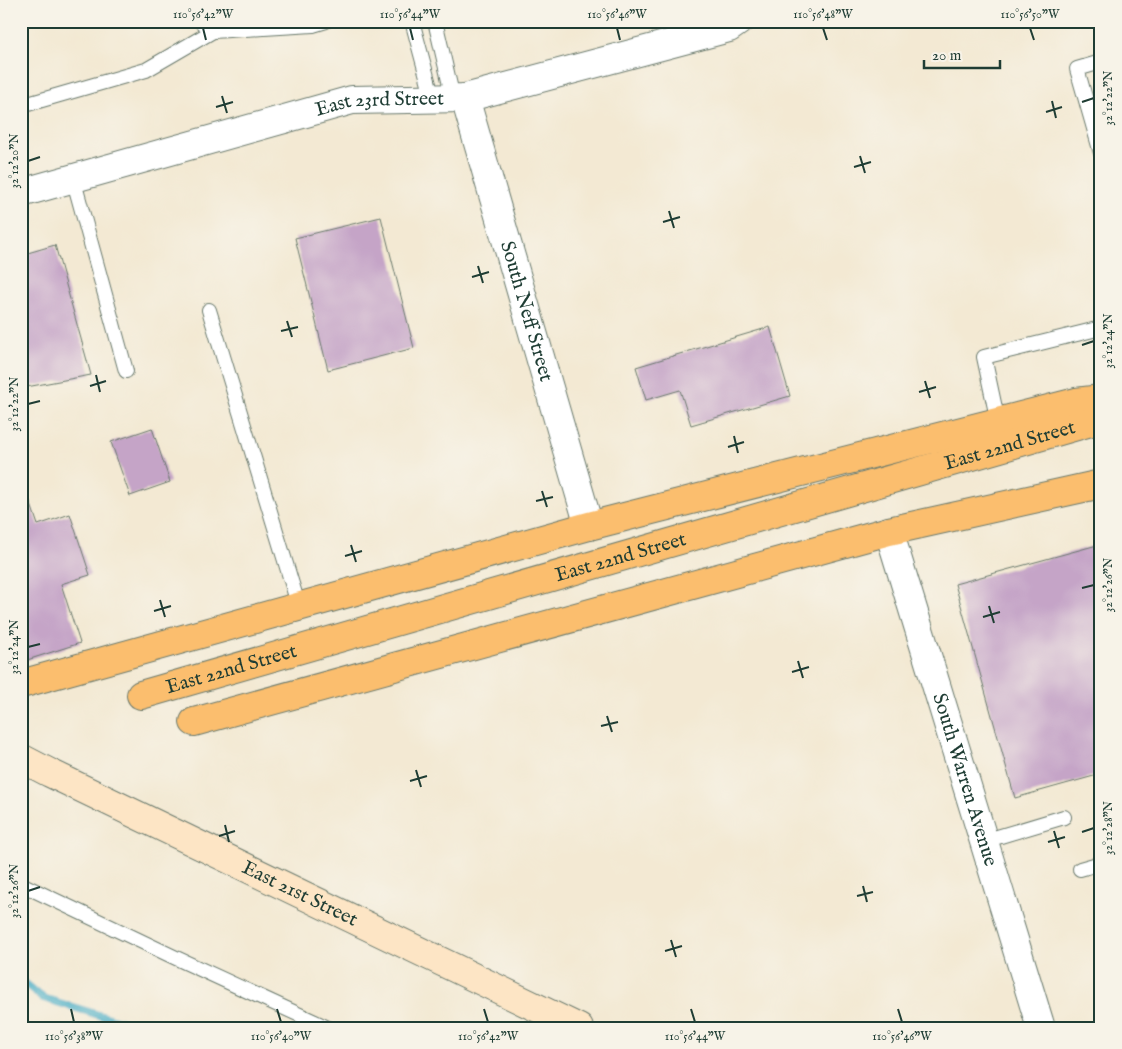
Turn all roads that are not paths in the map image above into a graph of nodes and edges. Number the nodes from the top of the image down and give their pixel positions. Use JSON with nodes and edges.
{"nodes":[{"id":1,"x":200,"y":21,"type":"edge"},
{"id":2,"x":326,"y":21,"type":"edge"},
{"id":3,"x":412,"y":21,"type":"edge"},
{"id":4,"x":435,"y":21,"type":"edge"},
{"id":5,"x":739,"y":21,"type":"edge"},
{"id":6,"x":213,"y":31,"type":"junction"},
{"id":7,"x":1101,"y":62,"type":"edge"},
{"id":8,"x":451,"y":98,"type":"junction"},
{"id":9,"x":21,"y":106,"type":"edge"},
{"id":10,"x":1101,"y":153,"type":"edge"},
{"id":11,"x":73,"y":178,"type":"junction"},
{"id":12,"x":21,"y":193,"type":"edge"},
{"id":13,"x":209,"y":310,"type":"dead end"},
{"id":14,"x":1101,"y":328,"type":"edge"},
{"id":15,"x":126,"y":371,"type":"dead end"},
{"id":16,"x":1101,"y":399,"type":"edge"},
{"id":17,"x":1101,"y":419,"type":"edge"},
{"id":18,"x":998,"y":422,"type":"junction"},
{"id":19,"x":1101,"y":484,"type":"edge"},
{"id":20,"x":589,"y":526,"type":"junction"},
{"id":21,"x":889,"y":531,"type":"junction"},
{"id":22,"x":299,"y":607,"type":"junction"},
{"id":23,"x":21,"y":684,"type":"edge"},
{"id":24,"x":141,"y":695,"type":"dead end"},
{"id":25,"x":194,"y":722,"type":"dead end"},
{"id":26,"x":21,"y":758,"type":"edge"},
{"id":27,"x":1064,"y":817,"type":"dead end"},
{"id":28,"x":984,"y":841,"type":"junction"},
{"id":29,"x":1101,"y":863,"type":"edge"},
{"id":30,"x":1080,"y":869,"type":"dead end"},
{"id":31,"x":21,"y":884,"type":"edge"},
{"id":32,"x":328,"y":1028,"type":"edge"},
{"id":33,"x":579,"y":1028,"type":"edge"},
{"id":34,"x":1041,"y":1028,"type":"edge"}],
"edges":[{"from":1,"to":6,"type":"lane"},
{"from":2,"to":6,"type":"lane"},
{"from":3,"to":8,"type":"lane"},
{"from":4,"to":8,"type":"lane"},
{"from":5,"to":8,"type":"street","name":"East 23rd Street"},
{"from":6,"to":9,"type":"lane"},
{"from":7,"to":10,"type":"lane"},
{"from":8,"to":11,"type":"street","name":"East 23rd Street"},
{"from":8,"to":20,"type":"street","name":"South Neff Street"},
{"from":11,"to":12,"type":"street","name":"East 23rd Street"},
{"from":11,"to":15,"type":"lane"},
{"from":13,"to":22,"type":"lane"},
{"from":14,"to":18,"type":"lane"},
{"from":16,"to":18,"type":"main road"},
{"from":17,"to":24,"type":"main road","name":"East 22nd Street"},
{"from":18,"to":20,"type":"main road"},
{"from":19,"to":21,"type":"main road","name":"East 22nd Street"},
{"from":20,"to":22,"type":"main road"},
{"from":21,"to":25,"type":"main road","name":"East 22nd Street"},
{"from":21,"to":28,"type":"street","name":"South Warren Avenue"},
{"from":22,"to":23,"type":"main road"},
{"from":26,"to":33,"type":"street","name":"East 21st Street"},
{"from":27,"to":28,"type":"lane"},
{"from":28,"to":34,"type":"street","name":"South Warren Avenue"},
{"from":29,"to":30,"type":"lane"},
{"from":31,"to":32,"type":"lane"}]}
